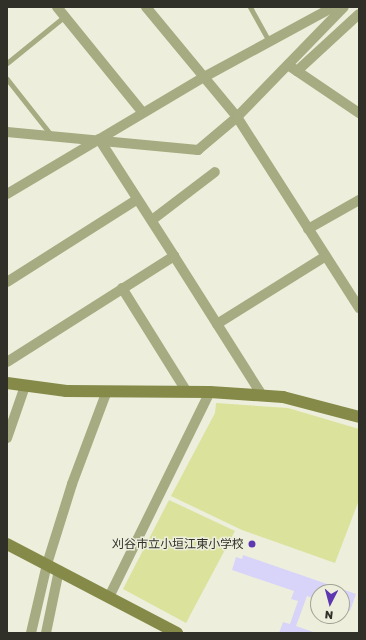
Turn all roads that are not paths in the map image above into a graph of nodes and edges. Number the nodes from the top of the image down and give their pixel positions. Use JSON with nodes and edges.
{"nodes":[{"id":1,"x":57,"y":7,"type":"edge"},
{"id":2,"x":146,"y":7,"type":"edge"},
{"id":3,"x":250,"y":7,"type":"edge"},
{"id":4,"x":334,"y":7,"type":"edge"},
{"id":5,"x":344,"y":7,"type":"edge"},
{"id":6,"x":359,"y":14,"type":"edge"},
{"id":7,"x":64,"y":16,"type":"junction"},
{"id":8,"x":269,"y":41,"type":"junction"},
{"id":9,"x":7,"y":63,"type":"edge"},
{"id":10,"x":288,"y":65,"type":"junction"},
{"id":11,"x":297,"y":71,"type":"junction"},
{"id":12,"x":206,"y":76,"type":"junction"},
{"id":13,"x":7,"y":79,"type":"edge"},
{"id":14,"x":143,"y":113,"type":"junction"},
{"id":15,"x":359,"y":113,"type":"edge"},
{"id":16,"x":237,"y":117,"type":"junction"},
{"id":17,"x":7,"y":132,"type":"edge"},
{"id":18,"x":50,"y":135,"type":"junction"},
{"id":19,"x":99,"y":139,"type":"junction"},
{"id":20,"x":215,"y":172,"type":"dead end"},
{"id":21,"x":7,"y":194,"type":"edge"},
{"id":22,"x":136,"y":200,"type":"junction"},
{"id":23,"x":359,"y":200,"type":"edge"},
{"id":24,"x":152,"y":220,"type":"junction"},
{"id":25,"x":308,"y":229,"type":"junction"},
{"id":26,"x":174,"y":256,"type":"junction"},
{"id":27,"x":326,"y":256,"type":"junction"},
{"id":28,"x":7,"y":282,"type":"edge"},
{"id":29,"x":122,"y":288,"type":"junction"},
{"id":30,"x":359,"y":308,"type":"edge"},
{"id":31,"x":217,"y":324,"type":"junction"},
{"id":32,"x":7,"y":362,"type":"edge"},
{"id":33,"x":7,"y":383,"type":"edge"},
{"id":34,"x":25,"y":386,"type":"junction"},
{"id":35,"x":107,"y":392,"type":"junction"},
{"id":36,"x":187,"y":392,"type":"junction"},
{"id":37,"x":210,"y":392,"type":"junction"},
{"id":38,"x":262,"y":395,"type":"junction"},
{"id":39,"x":359,"y":417,"type":"edge"},
{"id":40,"x":7,"y":438,"type":"edge"},
{"id":41,"x":7,"y":544,"type":"edge"},
{"id":42,"x":47,"y":564,"type":"junction"},
{"id":43,"x":59,"y":570,"type":"junction"},
{"id":44,"x":109,"y":597,"type":"junction"},
{"id":45,"x":30,"y":633,"type":"edge"},
{"id":46,"x":46,"y":633,"type":"edge"},
{"id":47,"x":177,"y":633,"type":"edge"}],
"edges":[{"from":1,"to":7,"type":"street"},
{"from":2,"to":12,"type":"street"},
{"from":3,"to":8,"type":"lane"},
{"from":4,"to":8,"type":"street"},
{"from":5,"to":10,"type":"street"},
{"from":6,"to":11,"type":"street"},
{"from":7,"to":9,"type":"lane"},
{"from":7,"to":14,"type":"street"},
{"from":8,"to":12,"type":"street"},
{"from":10,"to":11,"type":"street"},
{"from":10,"to":16,"type":"street"},
{"from":11,"to":15,"type":"street"},
{"from":12,"to":14,"type":"street"},
{"from":12,"to":16,"type":"street"},
{"from":13,"to":18,"type":"lane"},
{"from":14,"to":19,"type":"street"},
{"from":16,"to":19,"type":"street"},
{"from":16,"to":25,"type":"street"},
{"from":17,"to":18,"type":"street"},
{"from":18,"to":19,"type":"street"},
{"from":19,"to":21,"type":"street"},
{"from":19,"to":22,"type":"street"},
{"from":20,"to":24,"type":"street"},
{"from":22,"to":24,"type":"street"},
{"from":22,"to":28,"type":"street"},
{"from":23,"to":25,"type":"street"},
{"from":24,"to":26,"type":"street"},
{"from":25,"to":27,"type":"street"},
{"from":26,"to":29,"type":"street"},
{"from":26,"to":31,"type":"street"},
{"from":27,"to":30,"type":"street"},
{"from":27,"to":31,"type":"street"},
{"from":29,"to":32,"type":"street"},
{"from":29,"to":36,"type":"street"},
{"from":31,"to":38,"type":"street"},
{"from":33,"to":34,"type":"street"},
{"from":34,"to":35,"type":"street"},
{"from":34,"to":40,"type":"street"},
{"from":35,"to":36,"type":"street"},
{"from":35,"to":42,"type":"street"},
{"from":36,"to":37,"type":"street"},
{"from":37,"to":38,"type":"street"},
{"from":37,"to":44,"type":"street"},
{"from":38,"to":39,"type":"street"},
{"from":41,"to":42,"type":"street"},
{"from":42,"to":43,"type":"street"},
{"from":42,"to":45,"type":"street"},
{"from":43,"to":44,"type":"street"},
{"from":43,"to":46,"type":"street"},
{"from":44,"to":47,"type":"street"}]}
